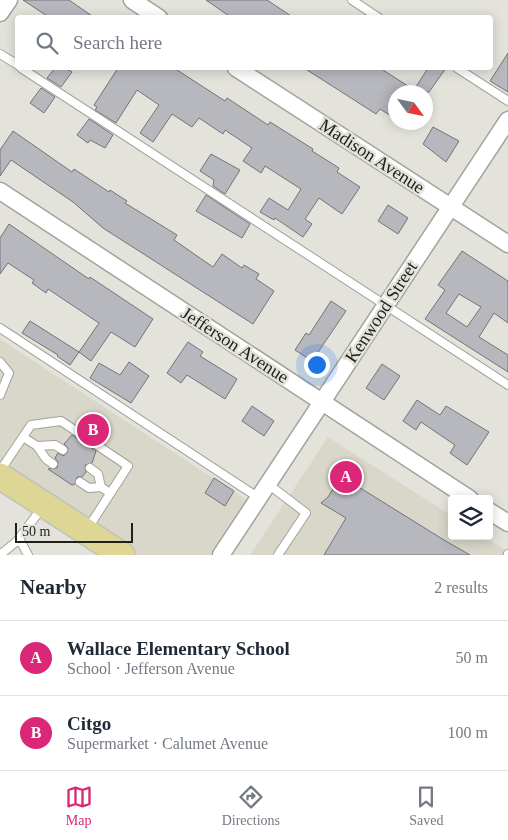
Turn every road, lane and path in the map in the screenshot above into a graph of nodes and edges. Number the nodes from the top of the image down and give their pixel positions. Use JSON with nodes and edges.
{"nodes":[{"id":1,"x":9,"y":0,"type":"edge"},
{"id":2,"x":132,"y":0,"type":"edge"},
{"id":3,"x":352,"y":0,"type":"edge"},
{"id":4,"x":0,"y":13,"type":"edge"},
{"id":5,"x":154,"y":15,"type":"edge"},
{"id":6,"x":374,"y":15,"type":"edge"},
{"id":7,"x":0,"y":54,"type":"edge"},
{"id":8,"x":15,"y":63,"type":"edge"},
{"id":9,"x":24,"y":70,"type":"edge"},
{"id":10,"x":239,"y":70,"type":"edge"},
{"id":11,"x":460,"y":70,"type":"edge"},
{"id":12,"x":508,"y":101,"type":"edge"},
{"id":13,"x":508,"y":120,"type":"edge"},
{"id":14,"x":0,"y":191,"type":"edge"},
{"id":15,"x":451,"y":207,"type":"junction"},
{"id":16,"x":508,"y":244,"type":"edge"},
{"id":17,"x":386,"y":305,"type":"junction"},
{"id":18,"x":0,"y":328,"type":"edge"},
{"id":19,"x":0,"y":362,"type":"edge"},
{"id":20,"x":508,"y":385,"type":"edge"},
{"id":21,"x":0,"y":394,"type":"edge"},
{"id":22,"x":322,"y":402,"type":"junction"},
{"id":23,"x":23,"y":437,"type":"junction"},
{"id":24,"x":37,"y":446,"type":"junction"},
{"id":25,"x":62,"y":450,"type":"dead end"},
{"id":26,"x":53,"y":464,"type":"dead end"},
{"id":27,"x":90,"y":468,"type":"dead end"},
{"id":28,"x":0,"y":471,"type":"edge"},
{"id":29,"x":0,"y":476,"type":"edge"},
{"id":30,"x":80,"y":482,"type":"dead end"},
{"id":31,"x":102,"y":487,"type":"junction"},
{"id":32,"x":263,"y":491,"type":"junction"},
{"id":33,"x":110,"y":493,"type":"junction"},
{"id":34,"x":464,"y":495,"type":"edge"},
{"id":35,"x":45,"y":505,"type":"junction"},
{"id":36,"x":493,"y":514,"type":"edge"},
{"id":37,"x":508,"y":523,"type":"edge"},
{"id":38,"x":86,"y":532,"type":"junction"},
{"id":39,"x":19,"y":538,"type":"junction"},
{"id":40,"x":0,"y":555,"type":"edge"},
{"id":41,"x":28,"y":555,"type":"edge"},
{"id":42,"x":122,"y":555,"type":"edge"},
{"id":43,"x":221,"y":555,"type":"edge"},
{"id":44,"x":278,"y":555,"type":"edge"}],
"edges":[{"from":1,"to":4,"type":"street"},
{"from":2,"to":5,"type":"street"},
{"from":3,"to":6,"type":"lane"},
{"from":7,"to":8,"type":"lane"},
{"from":9,"to":17,"type":"lane"},
{"from":10,"to":15,"type":"street","name":"Madison Avenue"},
{"from":11,"to":12,"type":"lane"},
{"from":13,"to":15,"type":"street","name":"Kenwood Street"},
{"from":14,"to":22,"type":"street","name":"Jefferson Avenue"},
{"from":15,"to":16,"type":"street","name":"Madison Avenue"},
{"from":15,"to":17,"type":"street","name":"Kenwood Street"},
{"from":17,"to":20,"type":"lane"},
{"from":17,"to":22,"type":"street","name":"Kenwood Street"},
{"from":18,"to":32,"type":"lane"},
{"from":19,"to":21,"type":"lane"},
{"from":22,"to":32,"type":"street","name":"Kenwood Street"},
{"from":22,"to":34,"type":"street","name":"Jefferson Avenue"},
{"from":23,"to":24,"type":"lane"},
{"from":23,"to":28,"type":"lane"},
{"from":23,"to":33,"type":"lane"},
{"from":24,"to":25,"type":"lane"},
{"from":24,"to":26,"type":"lane"},
{"from":27,"to":31,"type":"lane"},
{"from":29,"to":35,"type":"main road"},
{"from":30,"to":31,"type":"lane"},
{"from":31,"to":33,"type":"lane"},
{"from":32,"to":43,"type":"street","name":"Kenwood Street"},
{"from":32,"to":44,"type":"lane"},
{"from":33,"to":38,"type":"lane"},
{"from":35,"to":38,"type":"main road"},
{"from":35,"to":39,"type":"lane"},
{"from":36,"to":37,"type":"street"},
{"from":38,"to":42,"type":"main road"},
{"from":39,"to":40,"type":"lane"},
{"from":39,"to":41,"type":"lane"}]}
